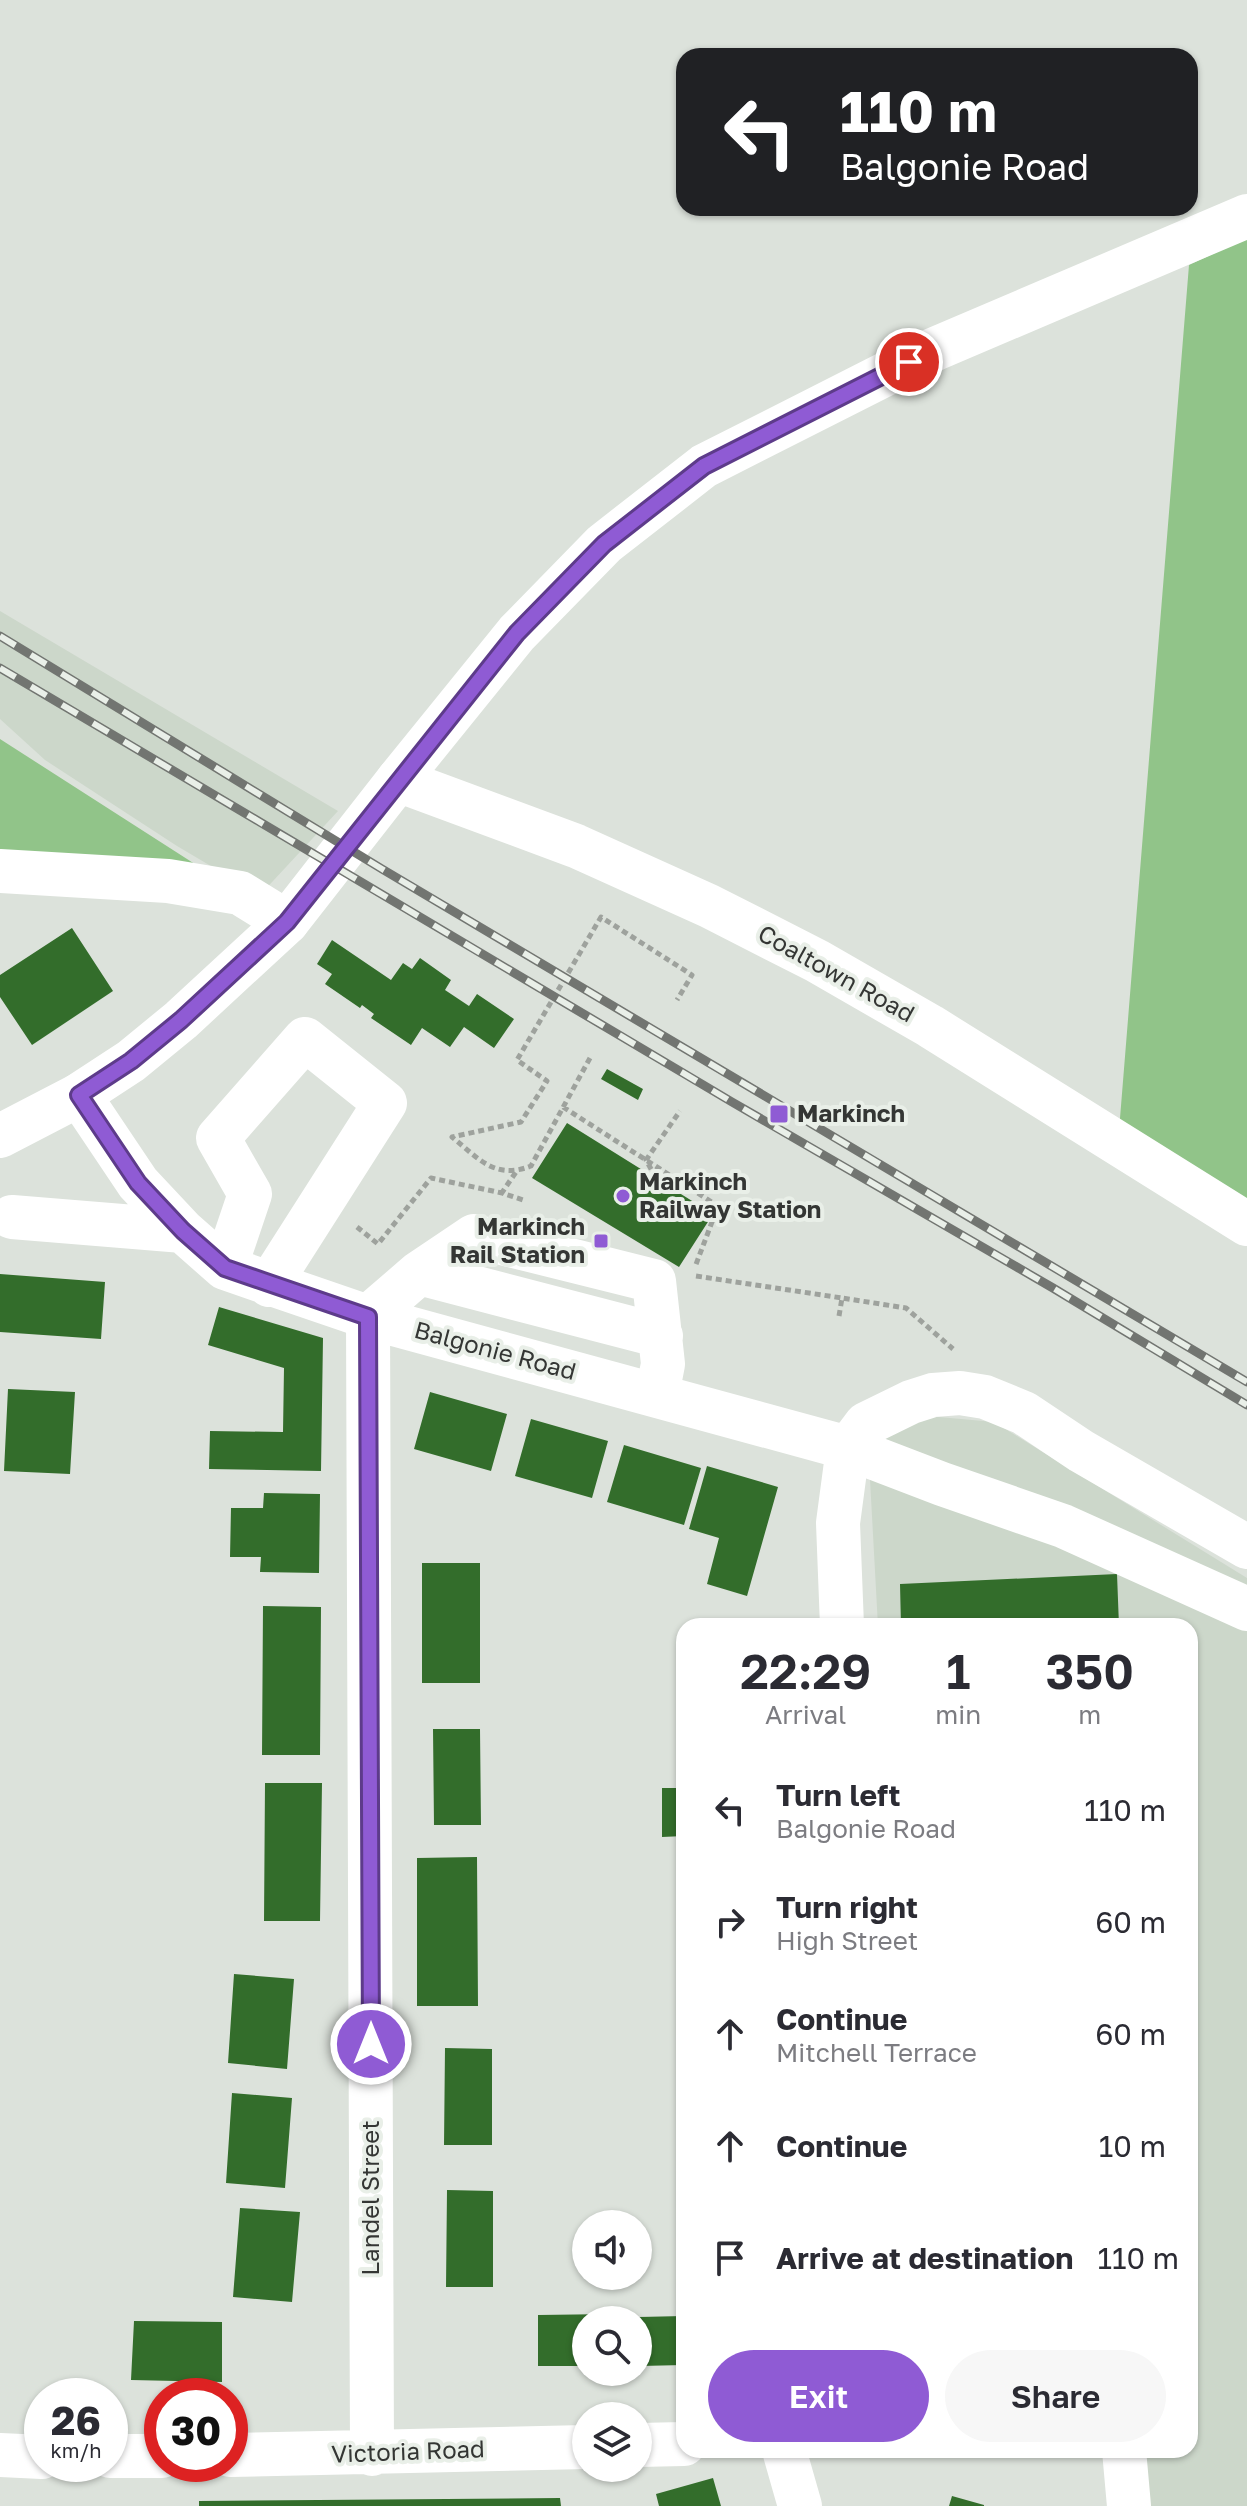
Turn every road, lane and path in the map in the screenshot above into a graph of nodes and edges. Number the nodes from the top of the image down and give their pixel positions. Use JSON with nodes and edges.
{"nodes":[{"id":1,"x":1247,"y":216,"type":"edge"},
{"id":2,"x":398,"y":780,"type":"junction"},
{"id":3,"x":0,"y":871,"type":"edge"},
{"id":4,"x":287,"y":922,"type":"junction"},
{"id":5,"x":677,"y":1000,"type":"dead end"},
{"id":6,"x":590,"y":1058,"type":"dead end"},
{"id":7,"x":79,"y":1095,"type":"junction"},
{"id":8,"x":563,"y":1107,"type":"junction"},
{"id":9,"x":680,"y":1111,"type":"dead end"},
{"id":10,"x":0,"y":1136,"type":"edge"},
{"id":11,"x":646,"y":1160,"type":"junction"},
{"id":12,"x":656,"y":1178,"type":"dead end"},
{"id":13,"x":502,"y":1193,"type":"dead end"},
{"id":14,"x":322,"y":1198,"type":"junction"},
{"id":15,"x":12,"y":1217,"type":"dead end"},
{"id":16,"x":1247,"y":1224,"type":"edge"},
{"id":17,"x":183,"y":1231,"type":"junction"},
{"id":18,"x":225,"y":1268,"type":"junction"},
{"id":19,"x":269,"y":1285,"type":"junction"},
{"id":20,"x":842,"y":1298,"type":"dead end"},
{"id":21,"x":368,"y":1317,"type":"junction"},
{"id":22,"x":657,"y":1395,"type":"junction"},
{"id":23,"x":848,"y":1448,"type":"junction"},
{"id":24,"x":1247,"y":1547,"type":"edge"},
{"id":25,"x":1247,"y":1609,"type":"edge"},
{"id":26,"x":842,"y":1618,"type":"edge"},
{"id":27,"x":676,"y":2444,"type":"edge"},
{"id":28,"x":652,"y":2445,"type":"edge"},
{"id":29,"x":572,"y":2447,"type":"edge"},
{"id":30,"x":372,"y":2454,"type":"junction"},
{"id":31,"x":0,"y":2455,"type":"edge"},
{"id":32,"x":248,"y":2455,"type":"edge"},
{"id":33,"x":24,"y":2456,"type":"edge"},
{"id":34,"x":786,"y":2458,"type":"edge"},
{"id":35,"x":1125,"y":2458,"type":"edge"},
{"id":36,"x":800,"y":2506,"type":"edge"},
{"id":37,"x":1129,"y":2506,"type":"edge"}],
"edges":[{"from":1,"to":2,"type":"street"},
{"from":2,"to":4,"type":"street"},
{"from":2,"to":16,"type":"street","name":"Coaltown Road"},
{"from":3,"to":4,"type":"street"},
{"from":4,"to":7,"type":"street"},
{"from":5,"to":8,"type":"path"},
{"from":6,"to":8,"type":"path"},
{"from":7,"to":10,"type":"street"},
{"from":7,"to":17,"type":"street","name":"Balgonie Road"},
{"from":8,"to":11,"type":"path"},
{"from":9,"to":11,"type":"path"},
{"from":11,"to":12,"type":"path"},
{"from":11,"to":20,"type":"path"},
{"from":13,"to":14,"type":"path"},
{"from":14,"to":18,"type":"street"},
{"from":14,"to":19,"type":"street"},
{"from":15,"to":17,"type":"street"},
{"from":17,"to":18,"type":"street","name":"Balgonie Road"},
{"from":18,"to":19,"type":"street","name":"Balgonie Road"},
{"from":19,"to":21,"type":"street","name":"Balgonie Road"},
{"from":21,"to":22,"type":"street","name":"Balgonie Road"},
{"from":21,"to":22,"type":"street"},
{"from":21,"to":30,"type":"street","name":"Landel Street"},
{"from":22,"to":23,"type":"street","name":"Balgonie Road"},
{"from":23,"to":24,"type":"street"},
{"from":23,"to":25,"type":"street","name":"Balgonie Road"},
{"from":23,"to":26,"type":"street"},
{"from":27,"to":28,"type":"street"},
{"from":29,"to":30,"type":"street","name":"Victoria Road"},
{"from":30,"to":32,"type":"street","name":"Victoria Road"},
{"from":31,"to":33,"type":"street"},
{"from":34,"to":36,"type":"street"},
{"from":35,"to":37,"type":"street"}]}
